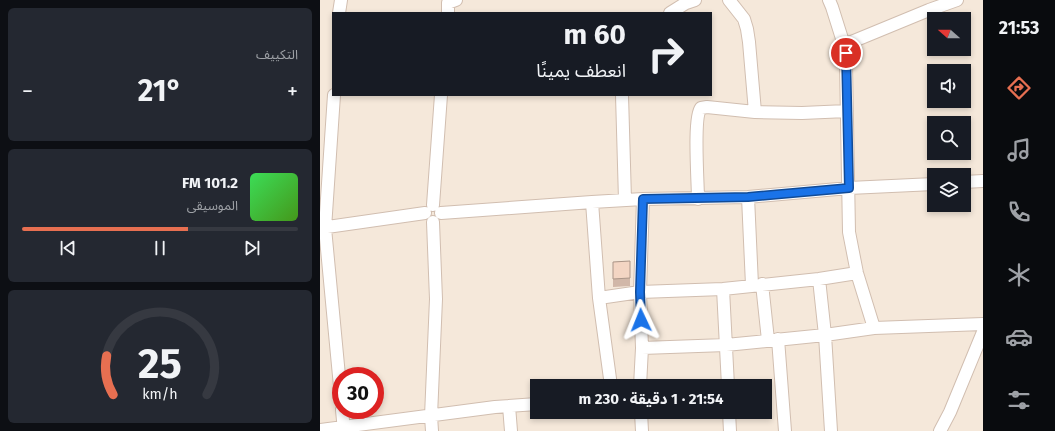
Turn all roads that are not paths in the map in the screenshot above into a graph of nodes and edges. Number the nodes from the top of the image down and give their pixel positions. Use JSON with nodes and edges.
{"nodes":[{"id":1,"x":341,"y":0,"type":"edge"},
{"id":2,"x":695,"y":0,"type":"edge"},
{"id":3,"x":729,"y":0,"type":"edge"},
{"id":4,"x":829,"y":0,"type":"edge"},
{"id":5,"x":956,"y":0,"type":"edge"},
{"id":6,"x":927,"y":5,"type":"edge"},
{"id":7,"x":340,"y":12,"type":"edge"},
{"id":8,"x":672,"y":12,"type":"edge"},
{"id":9,"x":844,"y":45,"type":"junction"},
{"id":10,"x":334,"y":96,"type":"edge"},
{"id":11,"x":441,"y":96,"type":"edge"},
{"id":12,"x":622,"y":96,"type":"edge"},
{"id":13,"x":846,"y":111,"type":"junction"},
{"id":14,"x":755,"y":112,"type":"junction"},
{"id":15,"x":983,"y":181,"type":"edge"},
{"id":16,"x":971,"y":182,"type":"edge"},
{"id":17,"x":927,"y":184,"type":"edge"},
{"id":18,"x":849,"y":188,"type":"junction"},
{"id":19,"x":748,"y":197,"type":"junction"},
{"id":20,"x":643,"y":199,"type":"junction"},
{"id":21,"x":698,"y":199,"type":"junction"},
{"id":22,"x":625,"y":200,"type":"junction"},
{"id":23,"x":592,"y":202,"type":"junction"},
{"id":24,"x":433,"y":213,"type":"junction"},
{"id":25,"x":323,"y":228,"type":"edge"},
{"id":26,"x":857,"y":273,"type":"junction"},
{"id":27,"x":819,"y":279,"type":"junction"},
{"id":28,"x":757,"y":285,"type":"junction"},
{"id":29,"x":723,"y":289,"type":"junction"},
{"id":30,"x":640,"y":292,"type":"junction"},
{"id":31,"x":599,"y":298,"type":"junction"},
{"id":32,"x":983,"y":324,"type":"edge"},
{"id":33,"x":874,"y":328,"type":"junction"},
{"id":34,"x":983,"y":332,"type":"edge"},
{"id":35,"x":825,"y":335,"type":"junction"},
{"id":36,"x":773,"y":340,"type":"junction"},
{"id":37,"x":726,"y":345,"type":"junction"},
{"id":38,"x":642,"y":348,"type":"junction"},
{"id":39,"x":338,"y":367,"type":"edge"},
{"id":40,"x":610,"y":379,"type":"edge"},
{"id":41,"x":640,"y":379,"type":"edge"},
{"id":42,"x":728,"y":379,"type":"edge"},
{"id":43,"x":530,"y":404,"type":"edge"},
{"id":44,"x":509,"y":406,"type":"junction"},
{"id":45,"x":431,"y":416,"type":"junction"},
{"id":46,"x":641,"y":419,"type":"edge"},
{"id":47,"x":729,"y":419,"type":"edge"},
{"id":48,"x":344,"y":428,"type":"edge"},
{"id":49,"x":320,"y":430,"type":"edge"},
{"id":50,"x":432,"y":431,"type":"edge"},
{"id":51,"x":511,"y":431,"type":"edge"},
{"id":52,"x":642,"y":431,"type":"edge"},
{"id":53,"x":730,"y":431,"type":"edge"},
{"id":54,"x":785,"y":431,"type":"edge"},
{"id":55,"x":831,"y":431,"type":"edge"},
{"id":56,"x":940,"y":431,"type":"edge"}],
"edges":[{"from":1,"to":7,"type":"street"},
{"from":2,"to":8,"type":"street"},
{"from":3,"to":14,"type":"street"},
{"from":4,"to":9,"type":"street"},
{"from":5,"to":6,"type":"street"},
{"from":6,"to":9,"type":"street"},
{"from":9,"to":13,"type":"street"},
{"from":10,"to":25,"type":"street"},
{"from":11,"to":24,"type":"street"},
{"from":12,"to":22,"type":"street"},
{"from":13,"to":14,"type":"street"},
{"from":13,"to":18,"type":"street"},
{"from":14,"to":21,"type":"street"},
{"from":15,"to":16,"type":"street"},
{"from":17,"to":18,"type":"street"},
{"from":18,"to":19,"type":"street"},
{"from":18,"to":26,"type":"street"},
{"from":19,"to":21,"type":"street"},
{"from":19,"to":28,"type":"street"},
{"from":20,"to":21,"type":"street"},
{"from":20,"to":22,"type":"street"},
{"from":20,"to":30,"type":"street"},
{"from":22,"to":23,"type":"street"},
{"from":23,"to":24,"type":"street"},
{"from":23,"to":31,"type":"street"},
{"from":24,"to":25,"type":"street"},
{"from":24,"to":45,"type":"street"},
{"from":25,"to":39,"type":"street"},
{"from":26,"to":27,"type":"street"},
{"from":26,"to":33,"type":"street"},
{"from":27,"to":28,"type":"street"},
{"from":27,"to":35,"type":"street"},
{"from":28,"to":29,"type":"street"},
{"from":28,"to":36,"type":"street"},
{"from":29,"to":30,"type":"street"},
{"from":29,"to":37,"type":"street"},
{"from":30,"to":31,"type":"street"},
{"from":30,"to":38,"type":"street"},
{"from":31,"to":40,"type":"street"},
{"from":32,"to":33,"type":"street"},
{"from":33,"to":35,"type":"street"},
{"from":34,"to":56,"type":"street"},
{"from":35,"to":36,"type":"street"},
{"from":35,"to":55,"type":"street"},
{"from":36,"to":37,"type":"street"},
{"from":36,"to":54,"type":"street"},
{"from":37,"to":38,"type":"street"},
{"from":37,"to":42,"type":"street"},
{"from":38,"to":41,"type":"street"},
{"from":43,"to":44,"type":"street"},
{"from":44,"to":45,"type":"street"},
{"from":44,"to":51,"type":"street"},
{"from":45,"to":48,"type":"street"},
{"from":45,"to":50,"type":"street"},
{"from":46,"to":52,"type":"street"},
{"from":47,"to":53,"type":"street"},
{"from":48,"to":49,"type":"street"}]}
